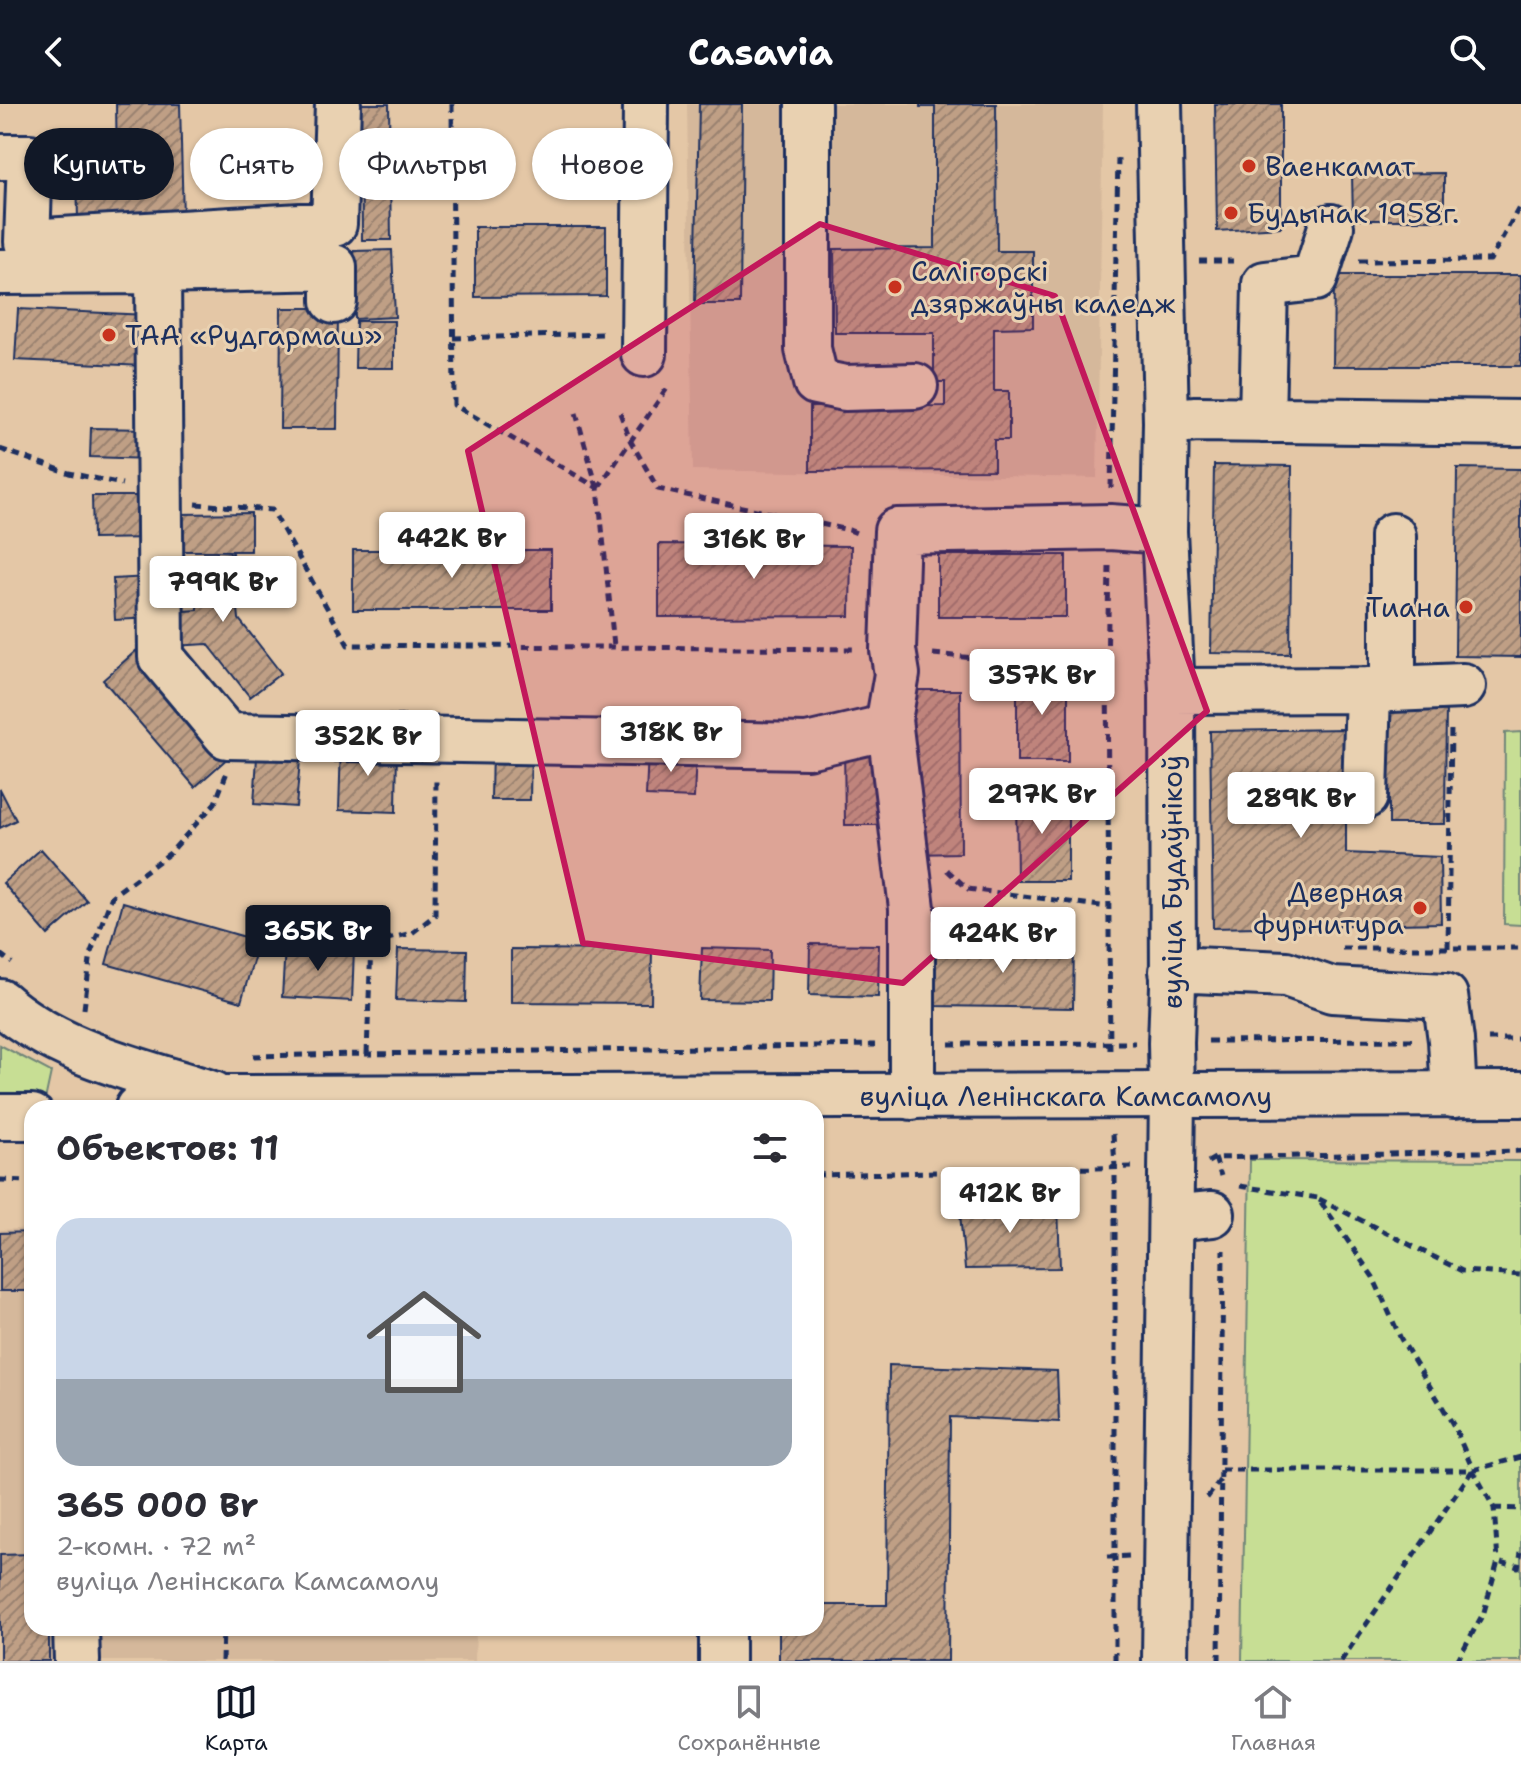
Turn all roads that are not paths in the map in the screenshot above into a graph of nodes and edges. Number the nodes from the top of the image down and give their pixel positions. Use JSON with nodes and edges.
{"nodes":[{"id":1,"x":338,"y":104,"type":"edge"},
{"id":2,"x":646,"y":104,"type":"edge"},
{"id":3,"x":808,"y":104,"type":"edge"},
{"id":4,"x":1159,"y":104,"type":"edge"},
{"id":5,"x":0,"y":157,"type":"edge"},
{"id":6,"x":1325,"y":244,"type":"road end"},
{"id":7,"x":158,"y":271,"type":"junction"},
{"id":8,"x":0,"y":272,"type":"edge"},
{"id":9,"x":334,"y":301,"type":"dead end"},
{"id":10,"x":629,"y":344,"type":"road end"},
{"id":11,"x":915,"y":386,"type":"dead end"},
{"id":12,"x":1262,"y":420,"type":"junction"},
{"id":13,"x":1166,"y":422,"type":"junction"},
{"id":14,"x":1521,"y":423,"type":"edge"},
{"id":15,"x":1164,"y":531,"type":"junction"},
{"id":16,"x":1393,"y":536,"type":"dead end"},
{"id":17,"x":1458,"y":686,"type":"road end"},
{"id":18,"x":1380,"y":689,"type":"junction"},
{"id":19,"x":1172,"y":691,"type":"junction"},
{"id":20,"x":889,"y":720,"type":"junction"},
{"id":21,"x":1365,"y":796,"type":"dead end"},
{"id":22,"x":1172,"y":971,"type":"junction"},
{"id":23,"x":7,"y":984,"type":"edge"},
{"id":24,"x":1521,"y":1094,"type":"edge"},
{"id":25,"x":1172,"y":1095,"type":"junction"},
{"id":26,"x":1454,"y":1095,"type":"junction"},
{"id":27,"x":912,"y":1097,"type":"junction"},
{"id":28,"x":227,"y":1098,"type":"junction"},
{"id":29,"x":209,"y":1100,"type":"edge"},
{"id":30,"x":0,"y":1117,"type":"edge"},
{"id":31,"x":24,"y":1117,"type":"edge"},
{"id":32,"x":76,"y":1636,"type":"edge"},
{"id":33,"x":722,"y":1636,"type":"edge"},
{"id":34,"x":77,"y":1661,"type":"edge"},
{"id":35,"x":722,"y":1661,"type":"edge"},
{"id":36,"x":1165,"y":1661,"type":"edge"}],
"edges":[{"from":1,"to":5,"type":"main road"},
{"from":2,"to":10,"type":"main road"},
{"from":3,"to":11,"type":"main road"},
{"from":4,"to":13,"type":"main road","name":"вуліца Будаўнікоў"},
{"from":6,"to":12,"type":"main road"},
{"from":7,"to":8,"type":"main road"},
{"from":7,"to":9,"type":"main road"},
{"from":7,"to":20,"type":"main road"},
{"from":12,"to":13,"type":"main road"},
{"from":12,"to":14,"type":"main road"},
{"from":13,"to":15,"type":"main road","name":"вуліца Будаўнікоў"},
{"from":15,"to":19,"type":"main road","name":"вуліца Будаўнікоў"},
{"from":15,"to":20,"type":"main road"},
{"from":16,"to":18,"type":"main road"},
{"from":17,"to":18,"type":"main road"},
{"from":18,"to":19,"type":"main road"},
{"from":18,"to":21,"type":"main road"},
{"from":19,"to":22,"type":"main road","name":"вуліца Будаўнікоў"},
{"from":20,"to":27,"type":"main road"},
{"from":22,"to":25,"type":"main road","name":"вуліца Будаўнікоў"},
{"from":22,"to":26,"type":"main road"},
{"from":23,"to":28,"type":"main road","name":"вуліца Ленінскага Камсамолу"},
{"from":24,"to":26,"type":"main road","name":"вуліца Ленінскага Камсамолу"},
{"from":25,"to":26,"type":"main road","name":"вуліца Ленінскага Камсамолу"},
{"from":25,"to":27,"type":"main road","name":"вуліца Ленінскага Камсамолу"},
{"from":25,"to":36,"type":"main road","name":"вуліца Будаўнікоў"},
{"from":27,"to":28,"type":"main road","name":"вуліца Ленінскага Камсамолу"},
{"from":28,"to":29,"type":"main road","name":"вуліца Ленінскага Камсамолу"},
{"from":30,"to":31,"type":"main road"},
{"from":32,"to":34,"type":"main road"},
{"from":33,"to":35,"type":"main road"}]}
